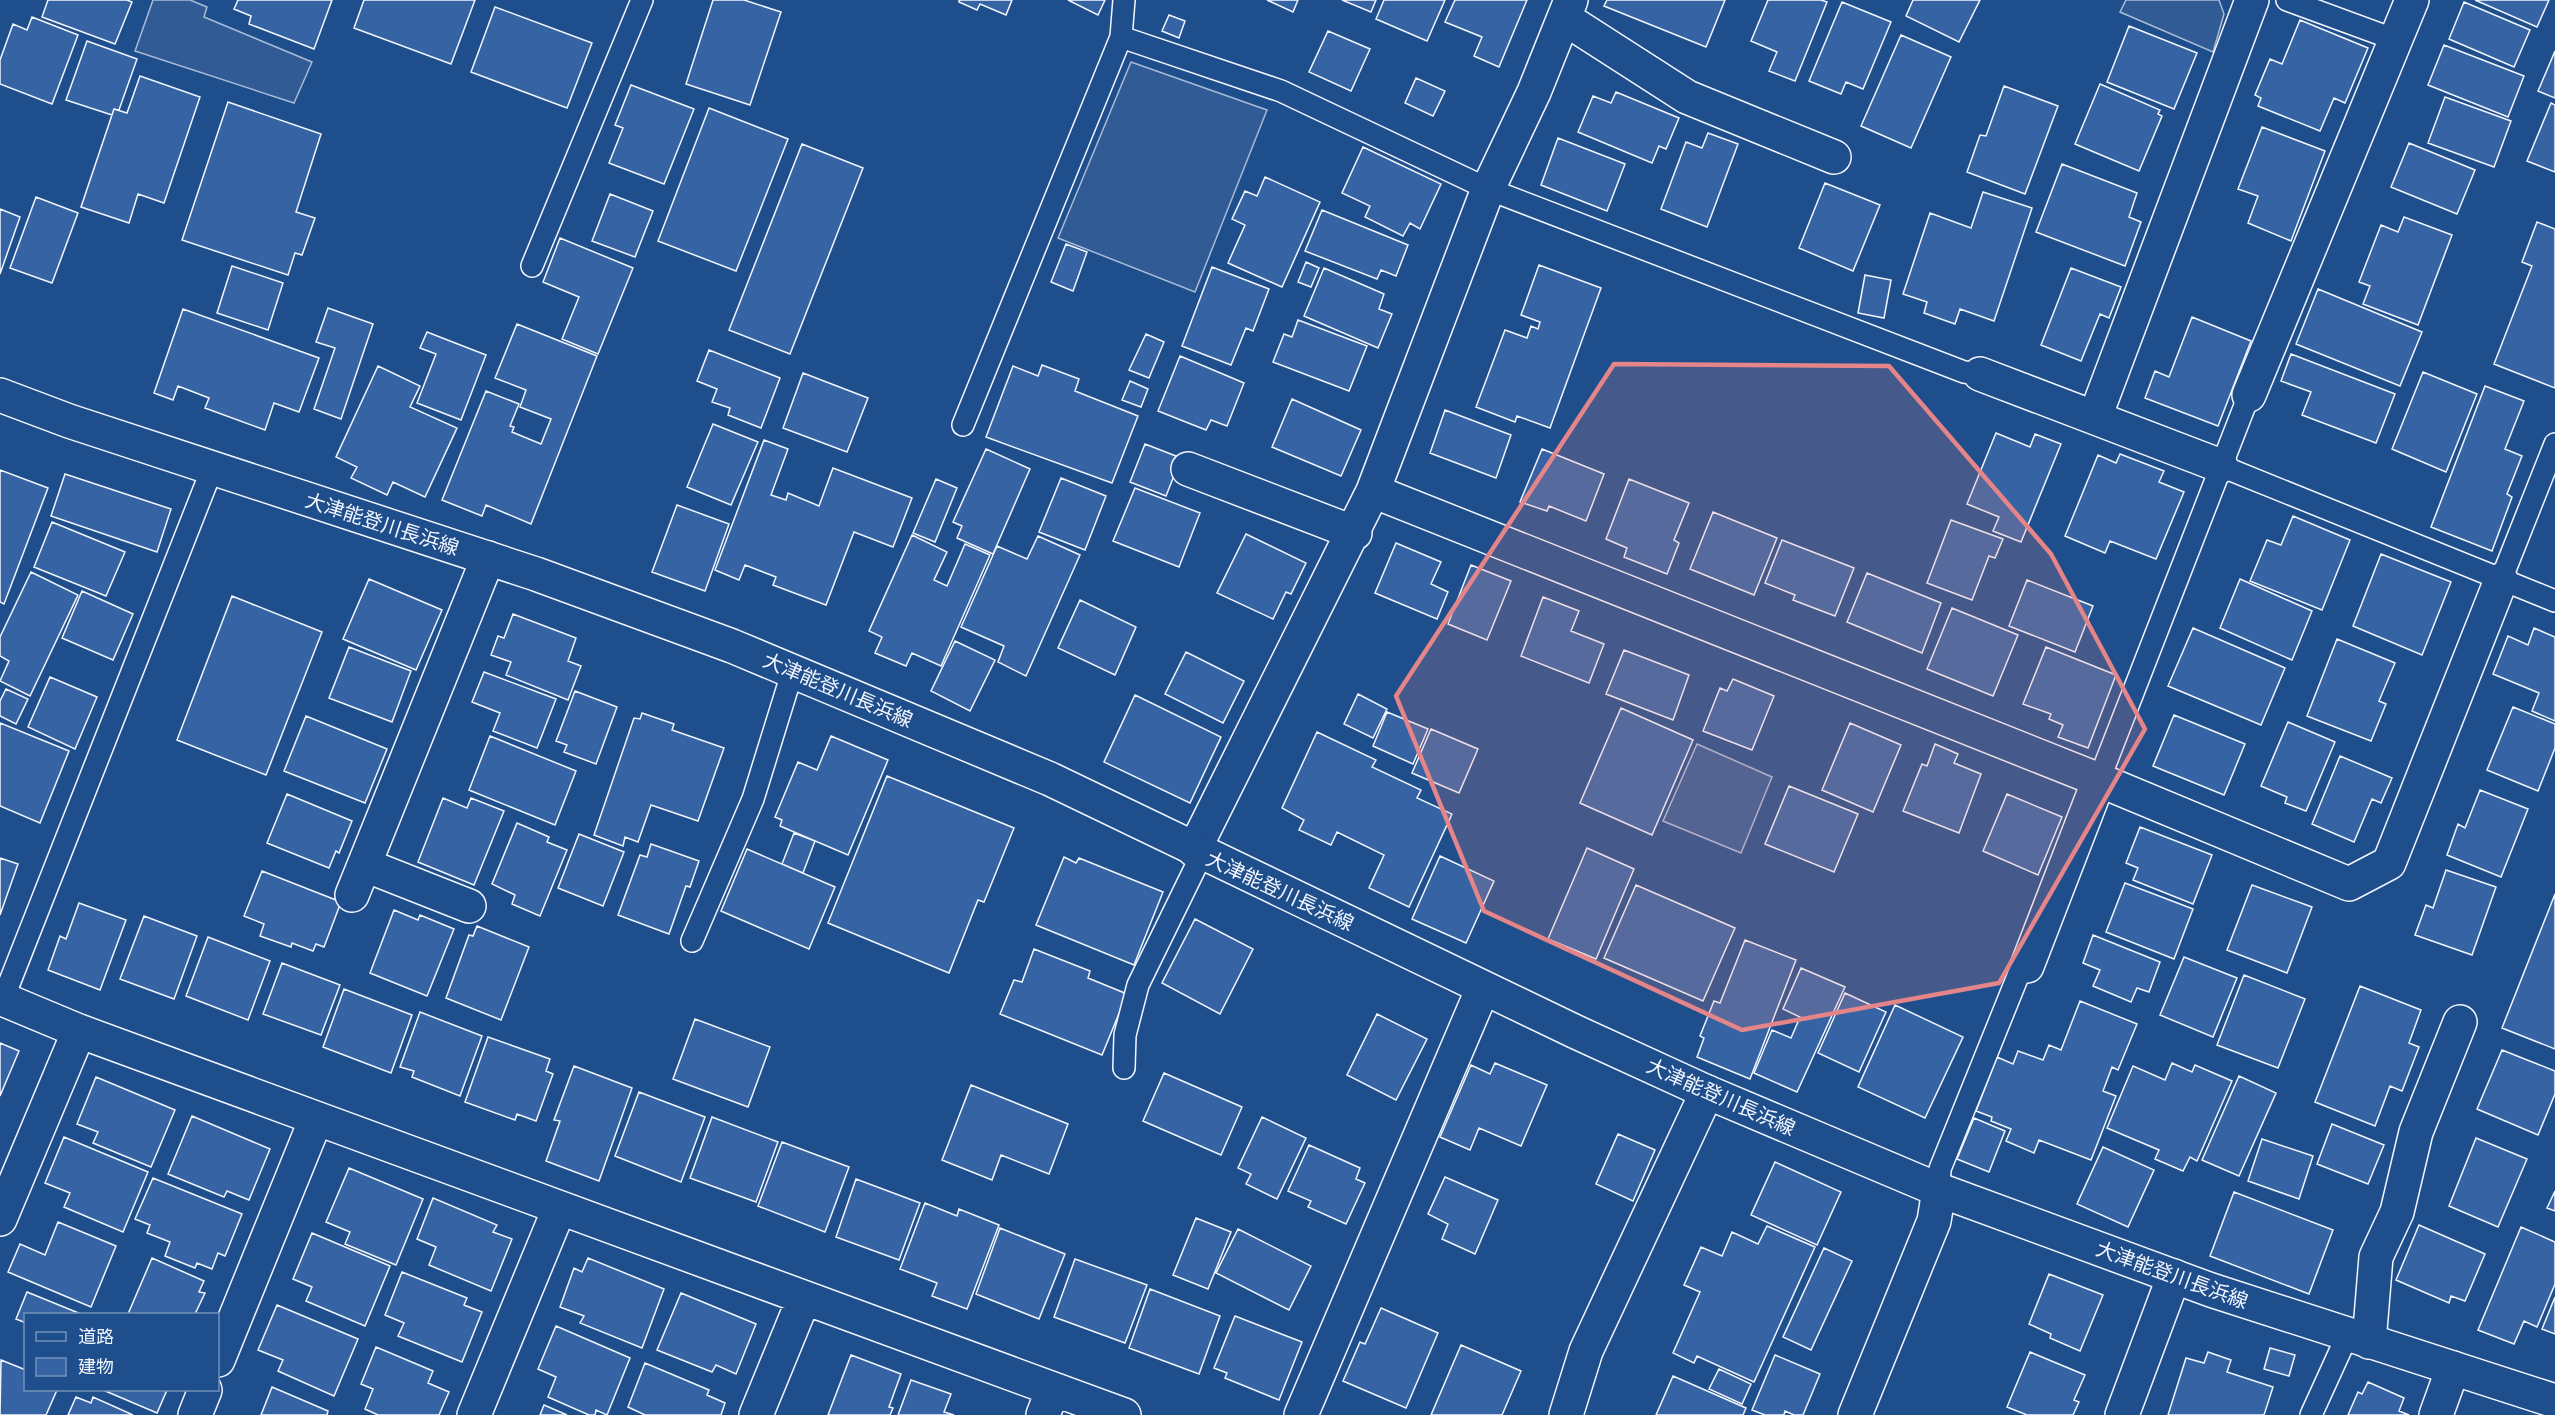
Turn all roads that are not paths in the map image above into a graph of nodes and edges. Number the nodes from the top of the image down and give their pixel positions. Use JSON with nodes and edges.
{"nodes":[{"id":1,"x":642,"y":0,"type":"edge"},
{"id":2,"x":1124,"y":0,"type":"edge"},
{"id":3,"x":2252,"y":0,"type":"edge"},
{"id":4,"x":2258,"y":0,"type":"edge"},
{"id":5,"x":2287,"y":0,"type":"edge"},
{"id":6,"x":2412,"y":0,"type":"edge"},
{"id":7,"x":1568,"y":9,"type":"edge"},
{"id":8,"x":1121,"y":37,"type":"junction"},
{"id":9,"x":2396,"y":40,"type":"junction"},
{"id":10,"x":1834,"y":157,"type":"dead end"},
{"id":11,"x":1488,"y":189,"type":"junction"},
{"id":12,"x":532,"y":266,"type":"dead end"},
{"id":13,"x":1980,"y":374,"type":"joint"},
{"id":14,"x":0,"y":395,"type":"edge"},
{"id":15,"x":2249,"y":395,"type":"joint"},
{"id":16,"x":2095,"y":417,"type":"junction"},
{"id":17,"x":963,"y":425,"type":"dead end"},
{"id":18,"x":2555,"y":444,"type":"edge"},
{"id":19,"x":2222,"y":466,"type":"junction"},
{"id":20,"x":212,"y":469,"type":"junction"},
{"id":21,"x":1188,"y":469,"type":"dead end"},
{"id":22,"x":1373,"y":492,"type":"junction"},
{"id":23,"x":1354,"y":533,"type":"junction"},
{"id":24,"x":488,"y":558,"type":"junction"},
{"id":25,"x":2501,"y":580,"type":"junction"},
{"id":26,"x":2555,"y":601,"type":"edge"},
{"id":27,"x":793,"y":670,"type":"junction"},
{"id":28,"x":2099,"y":780,"type":"junction"},
{"id":29,"x":1198,"y":852,"type":"junction"},
{"id":30,"x":365,"y":865,"type":"junction"},
{"id":31,"x":352,"y":896,"type":"dead end"},
{"id":32,"x":469,"y":906,"type":"dead end"},
{"id":33,"x":692,"y":941,"type":"dead end"},
{"id":34,"x":2027,"y":966,"type":"joint"},
{"id":35,"x":1484,"y":988,"type":"junction"},
{"id":36,"x":1,"y":999,"type":"edge"},
{"id":37,"x":2460,"y":1022,"type":"dead end"},
{"id":38,"x":79,"y":1031,"type":"junction"},
{"id":39,"x":1124,"y":1068,"type":"dead end"},
{"id":40,"x":1707,"y":1092,"type":"junction"},
{"id":41,"x":316,"y":1119,"type":"junction"},
{"id":42,"x":1939,"y":1190,"type":"junction"},
{"id":43,"x":559,"y":1209,"type":"junction"},
{"id":44,"x":0,"y":1219,"type":"edge"},
{"id":45,"x":2174,"y":1276,"type":"junction"},
{"id":46,"x":804,"y":1298,"type":"junction"},
{"id":47,"x":2358,"y":1339,"type":"junction"},
{"id":48,"x":219,"y":1358,"type":"edge"},
{"id":49,"x":2452,"y":1368,"type":"junction"},
{"id":50,"x":205,"y":1391,"type":"edge"},
{"id":51,"x":2555,"y":1401,"type":"edge"},
{"id":52,"x":1048,"y":1402,"type":"edge"},
{"id":53,"x":195,"y":1415,"type":"edge"},
{"id":54,"x":474,"y":1415,"type":"edge"},
{"id":55,"x":756,"y":1415,"type":"edge"},
{"id":56,"x":1124,"y":1415,"type":"edge"},
{"id":57,"x":1301,"y":1415,"type":"edge"},
{"id":58,"x":1566,"y":1415,"type":"edge"},
{"id":59,"x":1855,"y":1415,"type":"edge"},
{"id":60,"x":2122,"y":1415,"type":"edge"},
{"id":61,"x":2311,"y":1415,"type":"edge"},
{"id":62,"x":2436,"y":1415,"type":"edge"}],
"edges":[{"from":1,"to":12,"type":"lane"},
{"from":2,"to":8,"type":"lane"},
{"from":3,"to":4,"type":"lane"},
{"from":3,"to":16,"type":"street"},
{"from":5,"to":9,"type":"lane"},
{"from":6,"to":9,"type":"street"},
{"from":7,"to":10,"type":"street"},
{"from":7,"to":11,"type":"street"},
{"from":8,"to":11,"type":"lane"},
{"from":8,"to":17,"type":"lane"},
{"from":9,"to":15,"type":"street"},
{"from":11,"to":13,"type":"lane"},
{"from":11,"to":22,"type":"street"},
{"from":13,"to":16,"type":"street"},
{"from":14,"to":20,"type":"street","name":"大津能登川長浜線"},
{"from":15,"to":19,"type":"lane"},
{"from":16,"to":19,"type":"street"},
{"from":18,"to":25,"type":"lane"},
{"from":19,"to":25,"type":"lane"},
{"from":19,"to":28,"type":"lane"},
{"from":20,"to":24,"type":"street","name":"大津能登川長浜線"},
{"from":20,"to":36,"type":"lane"},
{"from":21,"to":23,"type":"street"},
{"from":22,"to":23,"type":"street"},
{"from":22,"to":28,"type":"street"},
{"from":23,"to":29,"type":"street"},
{"from":24,"to":27,"type":"street","name":"大津能登川長浜線"},
{"from":24,"to":30,"type":"street"},
{"from":25,"to":26,"type":"lane"},
{"from":25,"to":28,"type":"street"},
{"from":27,"to":29,"type":"street","name":"大津能登川長浜線"},
{"from":27,"to":33,"type":"lane"},
{"from":28,"to":34,"type":"street"},
{"from":29,"to":35,"type":"street","name":"大津能登川長浜線"},
{"from":29,"to":39,"type":"lane"},
{"from":30,"to":31,"type":"street"},
{"from":30,"to":32,"type":"street"},
{"from":34,"to":42,"type":"lane"},
{"from":35,"to":40,"type":"street","name":"大津能登川長浜線"},
{"from":35,"to":57,"type":"street"},
{"from":36,"to":38,"type":"street"},
{"from":37,"to":47,"type":"street"},
{"from":38,"to":41,"type":"street"},
{"from":38,"to":44,"type":"street"},
{"from":40,"to":42,"type":"street","name":"大津能登川長浜線"},
{"from":40,"to":58,"type":"street"},
{"from":41,"to":43,"type":"street"},
{"from":41,"to":48,"type":"street"},
{"from":42,"to":45,"type":"street","name":"大津能登川長浜線"},
{"from":42,"to":59,"type":"street"},
{"from":43,"to":46,"type":"street"},
{"from":43,"to":54,"type":"street"},
{"from":45,"to":47,"type":"street","name":"大津能登川長浜線"},
{"from":45,"to":60,"type":"street"},
{"from":46,"to":52,"type":"street"},
{"from":46,"to":55,"type":"street"},
{"from":47,"to":49,"type":"street","name":"大津能登川長浜線"},
{"from":47,"to":61,"type":"lane"},
{"from":49,"to":51,"type":"street","name":"大津能登川長浜線"},
{"from":49,"to":62,"type":"street"},
{"from":50,"to":53,"type":"street"},
{"from":52,"to":56,"type":"street"}]}
